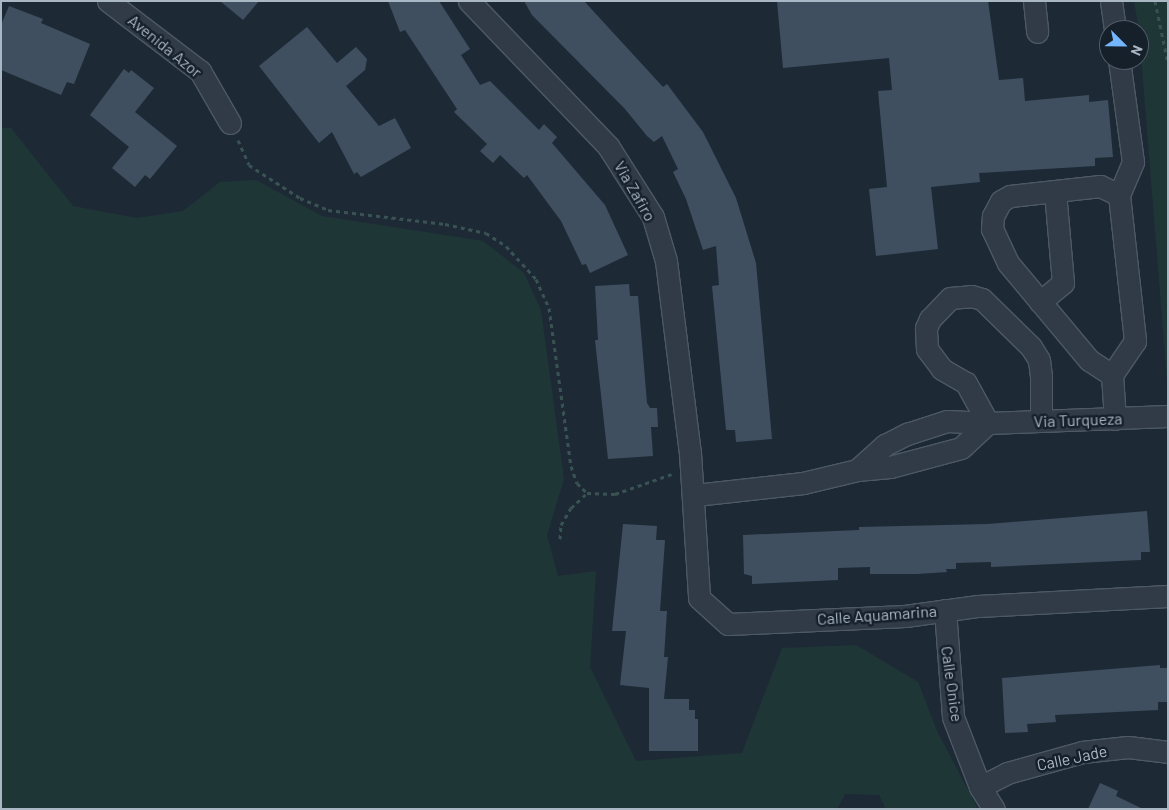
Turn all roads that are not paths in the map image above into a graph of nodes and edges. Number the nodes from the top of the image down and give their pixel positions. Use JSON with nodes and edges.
{"nodes":[{"id":1,"x":108,"y":1,"type":"edge"},
{"id":2,"x":469,"y":1,"type":"edge"},
{"id":3,"x":1034,"y":1,"type":"edge"},
{"id":4,"x":1111,"y":1,"type":"edge"},
{"id":5,"x":1114,"y":20,"type":"edge"},
{"id":6,"x":1038,"y":32,"type":"dead end"},
{"id":7,"x":1120,"y":70,"type":"edge"},
{"id":8,"x":230,"y":122,"type":"road end"},
{"id":9,"x":1055,"y":192,"type":"junction"},
{"id":10,"x":1118,"y":195,"type":"junction"},
{"id":11,"x":1040,"y":302,"type":"junction"},
{"id":12,"x":1112,"y":375,"type":"junction"},
{"id":13,"x":1168,"y":416,"type":"edge"},
{"id":14,"x":1115,"y":419,"type":"junction"},
{"id":15,"x":1041,"y":422,"type":"junction"},
{"id":16,"x":988,"y":423,"type":"junction"},
{"id":17,"x":907,"y":434,"type":"junction"},
{"id":18,"x":915,"y":461,"type":"junction"},
{"id":19,"x":857,"y":470,"type":"junction"},
{"id":20,"x":695,"y":496,"type":"junction"},
{"id":21,"x":1168,"y":596,"type":"edge"},
{"id":22,"x":944,"y":610,"type":"junction"},
{"id":23,"x":1168,"y":752,"type":"edge"},
{"id":24,"x":980,"y":787,"type":"junction"},
{"id":25,"x":994,"y":809,"type":"edge"}],
"edges":[{"from":1,"to":8,"type":"street","name":"Avenida Azor"},
{"from":2,"to":20,"type":"street","name":"Via Zafiro"},
{"from":3,"to":6,"type":"street"},
{"from":4,"to":5,"type":"street"},
{"from":7,"to":10,"type":"street"},
{"from":9,"to":10,"type":"street"},
{"from":9,"to":11,"type":"street"},
{"from":9,"to":11,"type":"street"},
{"from":10,"to":12,"type":"street"},
{"from":11,"to":12,"type":"street"},
{"from":12,"to":14,"type":"street"},
{"from":13,"to":14,"type":"street","name":"Via Turqueza"},
{"from":14,"to":15,"type":"street","name":"Via Turqueza"},
{"from":15,"to":16,"type":"street","name":"Via Turqueza"},
{"from":15,"to":16,"type":"street"},
{"from":16,"to":17,"type":"street","name":"Via Turqueza"},
{"from":16,"to":18,"type":"street","name":"Via Turqueza"},
{"from":17,"to":18,"type":"street"},
{"from":17,"to":19,"type":"street","name":"Via Turqueza"},
{"from":18,"to":19,"type":"street","name":"Via Turqueza"},
{"from":19,"to":20,"type":"street","name":"Via Turqueza"},
{"from":20,"to":22,"type":"street","name":"Calle Aquamarina"},
{"from":21,"to":22,"type":"street","name":"Calle Aquamarina"},
{"from":22,"to":24,"type":"street","name":"Calle Onice"},
{"from":23,"to":24,"type":"street","name":"Calle Jade"},
{"from":24,"to":25,"type":"street","name":"Calle Onice"}]}
